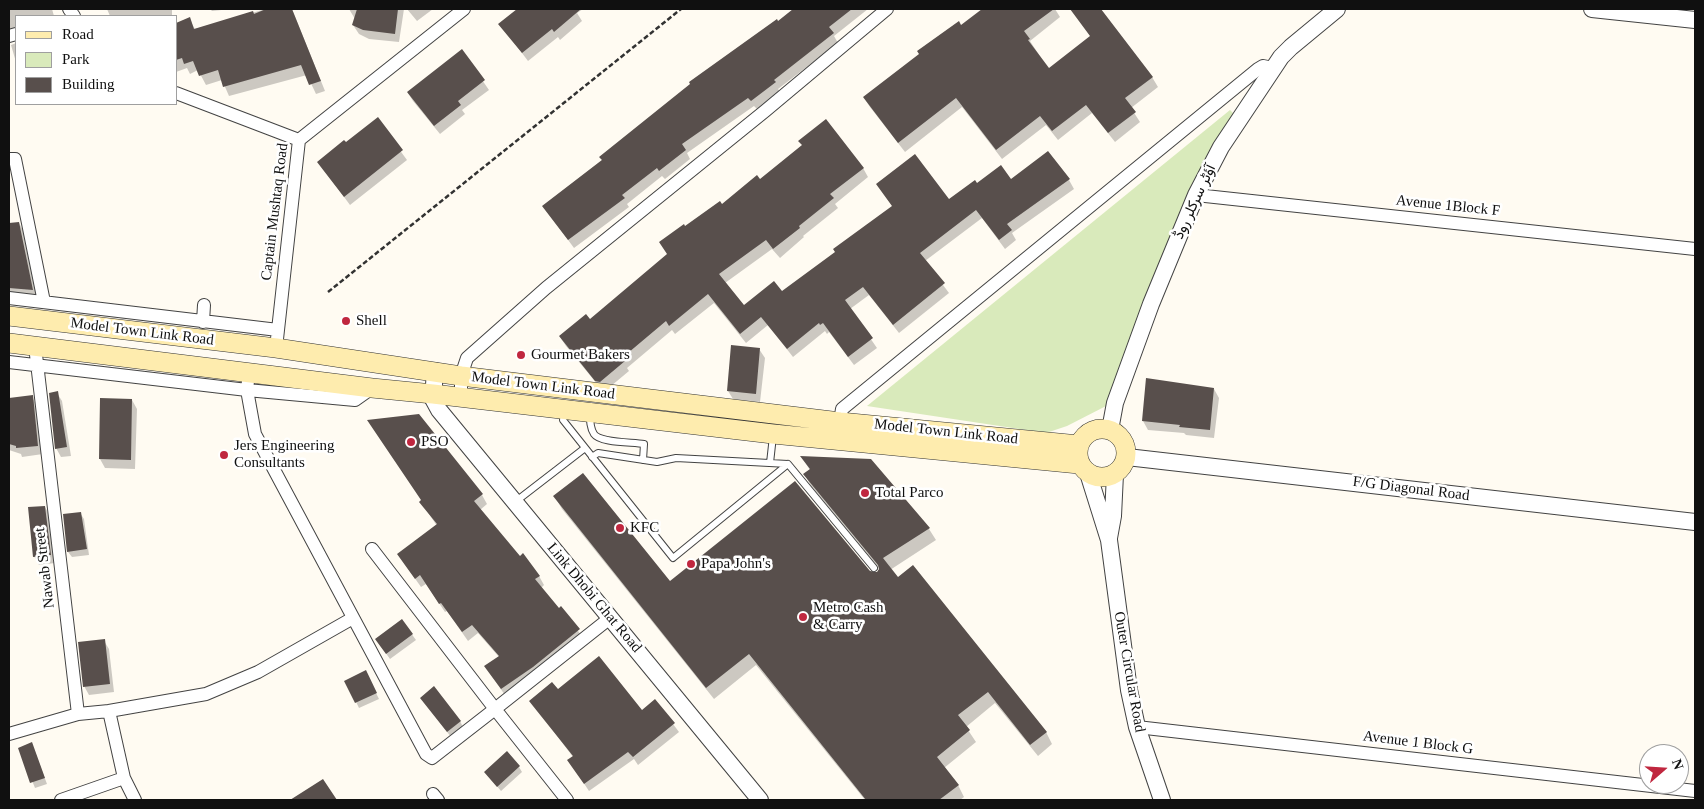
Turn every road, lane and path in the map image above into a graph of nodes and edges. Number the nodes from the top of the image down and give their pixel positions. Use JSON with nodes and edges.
{"nodes":[{"id":1,"x":464,"y":9,"type":"edge"},
{"id":2,"x":681,"y":9,"type":"edge"},
{"id":3,"x":887,"y":9,"type":"edge"},
{"id":4,"x":1336,"y":9,"type":"edge"},
{"id":5,"x":1592,"y":9,"type":"edge"},
{"id":6,"x":1695,"y":20,"type":"edge"},
{"id":7,"x":1273,"y":68,"type":"junction"},
{"id":8,"x":178,"y":94,"type":"edge"},
{"id":9,"x":298,"y":140,"type":"junction"},
{"id":10,"x":9,"y":160,"type":"edge"},
{"id":11,"x":1196,"y":195,"type":"junction"},
{"id":12,"x":1695,"y":249,"type":"edge"},
{"id":13,"x":328,"y":292,"type":"dead end"},
{"id":14,"x":9,"y":298,"type":"edge"},
{"id":15,"x":44,"y":302,"type":"junction"},
{"id":16,"x":204,"y":305,"type":"dead end"},
{"id":17,"x":9,"y":316,"type":"edge"},
{"id":18,"x":203,"y":322,"type":"junction"},
{"id":19,"x":277,"y":339,"type":"junction"},
{"id":20,"x":9,"y":343,"type":"edge"},
{"id":21,"x":35,"y":346,"type":"junction"},
{"id":22,"x":9,"y":362,"type":"edge"},
{"id":23,"x":38,"y":365,"type":"junction"},
{"id":24,"x":435,"y":371,"type":"junction"},
{"id":25,"x":249,"y":372,"type":"junction"},
{"id":26,"x":461,"y":376,"type":"junction"},
{"id":27,"x":372,"y":388,"type":"junction"},
{"id":28,"x":247,"y":390,"type":"junction"},
{"id":29,"x":433,"y":394,"type":"junction"},
{"id":30,"x":461,"y":398,"type":"junction"},
{"id":31,"x":564,"y":410,"type":"junction"},
{"id":32,"x":590,"y":413,"type":"junction"},
{"id":33,"x":840,"y":422,"type":"junction"},
{"id":34,"x":1110,"y":430,"type":"junction"},
{"id":35,"x":773,"y":434,"type":"junction"},
{"id":36,"x":1079,"y":445,"type":"junction"},
{"id":37,"x":585,"y":448,"type":"junction"},
{"id":38,"x":592,"y":456,"type":"junction"},
{"id":39,"x":1127,"y":457,"type":"junction"},
{"id":40,"x":643,"y":460,"type":"junction"},
{"id":41,"x":770,"y":463,"type":"junction"},
{"id":42,"x":788,"y":464,"type":"junction"},
{"id":43,"x":1084,"y":468,"type":"junction"},
{"id":44,"x":1115,"y":474,"type":"junction"},
{"id":45,"x":514,"y":502,"type":"junction"},
{"id":46,"x":1695,"y":522,"type":"edge"},
{"id":47,"x":1109,"y":540,"type":"junction"},
{"id":48,"x":372,"y":549,"type":"dead end"},
{"id":49,"x":874,"y":568,"type":"dead end"},
{"id":50,"x":353,"y":618,"type":"junction"},
{"id":51,"x":610,"y":618,"type":"junction"},
{"id":52,"x":495,"y":709,"type":"junction"},
{"id":53,"x":109,"y":711,"type":"junction"},
{"id":54,"x":78,"y":714,"type":"junction"},
{"id":55,"x":1137,"y":727,"type":"junction"},
{"id":56,"x":9,"y":734,"type":"edge"},
{"id":57,"x":124,"y":778,"type":"junction"},
{"id":58,"x":1695,"y":791,"type":"edge"},
{"id":59,"x":60,"y":800,"type":"edge"},
{"id":60,"x":135,"y":800,"type":"edge"},
{"id":61,"x":567,"y":800,"type":"edge"},
{"id":62,"x":760,"y":800,"type":"edge"},
{"id":63,"x":1162,"y":800,"type":"edge"}],
"edges":[{"from":1,"to":9,"type":"street","name":"Captain Mushtaq Road"},
{"from":2,"to":13,"type":"path"},
{"from":3,"to":26,"type":"street"},
{"from":4,"to":7,"type":"street","name":"آؤٹر سرکلر روڈ"},
{"from":5,"to":6,"type":"street"},
{"from":7,"to":11,"type":"street","name":"آؤٹر سرکلر روڈ"},
{"from":7,"to":33,"type":"street"},
{"from":8,"to":9,"type":"street"},
{"from":9,"to":19,"type":"street","name":"Captain Mushtaq Road"},
{"from":10,"to":15,"type":"street"},
{"from":11,"to":12,"type":"street","name":"Avenue 1Block F"},
{"from":11,"to":34,"type":"street","name":"آؤٹر سرکلر روڈ"},
{"from":14,"to":15,"type":"street"},
{"from":15,"to":18,"type":"street"},
{"from":16,"to":18,"type":"street"},
{"from":17,"to":19,"type":"main road","name":"Model Town Link Road"},
{"from":18,"to":19,"type":"street"},
{"from":19,"to":24,"type":"main road","name":"Model Town Link Road"},
{"from":20,"to":21,"type":"main road","name":"Model Town Link Road"},
{"from":21,"to":23,"type":"street","name":"Nawab Street"},
{"from":21,"to":25,"type":"main road","name":"Model Town Link Road"},
{"from":22,"to":23,"type":"street"},
{"from":23,"to":28,"type":"street"},
{"from":23,"to":54,"type":"street","name":"Nawab Street"},
{"from":24,"to":26,"type":"main road","name":"Model Town Link Road"},
{"from":24,"to":29,"type":"street"},
{"from":25,"to":27,"type":"main road","name":"Model Town Link Road"},
{"from":25,"to":28,"type":"street"},
{"from":26,"to":30,"type":"street"},
{"from":26,"to":33,"type":"main road","name":"Model Town Link Road"},
{"from":27,"to":28,"type":"street"},
{"from":27,"to":29,"type":"main road","name":"Model Town Link Road"},
{"from":28,"to":50,"type":"street"},
{"from":29,"to":30,"type":"main road","name":"Model Town Link Road"},
{"from":29,"to":45,"type":"street","name":"Link Dhobi Ghat Road"},
{"from":30,"to":31,"type":"main road","name":"Model Town Link Road"},
{"from":31,"to":32,"type":"main road","name":"Model Town Link Road"},
{"from":31,"to":37,"type":"lane"},
{"from":32,"to":35,"type":"main road","name":"Model Town Link Road"},
{"from":32,"to":40,"type":"lane"},
{"from":33,"to":36,"type":"main road","name":"Model Town Link Road"},
{"from":34,"to":36,"type":"main road"},
{"from":34,"to":39,"type":"main road"},
{"from":35,"to":41,"type":"lane"},
{"from":35,"to":43,"type":"main road","name":"Model Town Link Road"},
{"from":36,"to":43,"type":"main road"},
{"from":37,"to":38,"type":"lane"},
{"from":37,"to":45,"type":"lane"},
{"from":38,"to":40,"type":"lane"},
{"from":38,"to":42,"type":"lane"},
{"from":39,"to":44,"type":"main road"},
{"from":39,"to":46,"type":"street","name":"F/G Diagonal Road"},
{"from":40,"to":41,"type":"lane"},
{"from":41,"to":42,"type":"lane"},
{"from":42,"to":49,"type":"lane"},
{"from":43,"to":44,"type":"main road"},
{"from":43,"to":47,"type":"street","name":"Outer Circular Road"},
{"from":44,"to":47,"type":"street","name":"Outer Circular Road"},
{"from":45,"to":51,"type":"street","name":"Link Dhobi Ghat Road"},
{"from":47,"to":55,"type":"street","name":"Outer Circular Road"},
{"from":48,"to":52,"type":"street"},
{"from":50,"to":52,"type":"street"},
{"from":50,"to":53,"type":"street"},
{"from":51,"to":52,"type":"street"},
{"from":51,"to":62,"type":"street","name":"Link Dhobi Ghat Road"},
{"from":52,"to":61,"type":"street"},
{"from":53,"to":54,"type":"street"},
{"from":53,"to":57,"type":"street"},
{"from":54,"to":56,"type":"street"},
{"from":55,"to":58,"type":"street","name":"Avenue 1 Block G"},
{"from":55,"to":63,"type":"street","name":"Outer Circular Road"},
{"from":57,"to":59,"type":"street"},
{"from":57,"to":60,"type":"street"}]}
